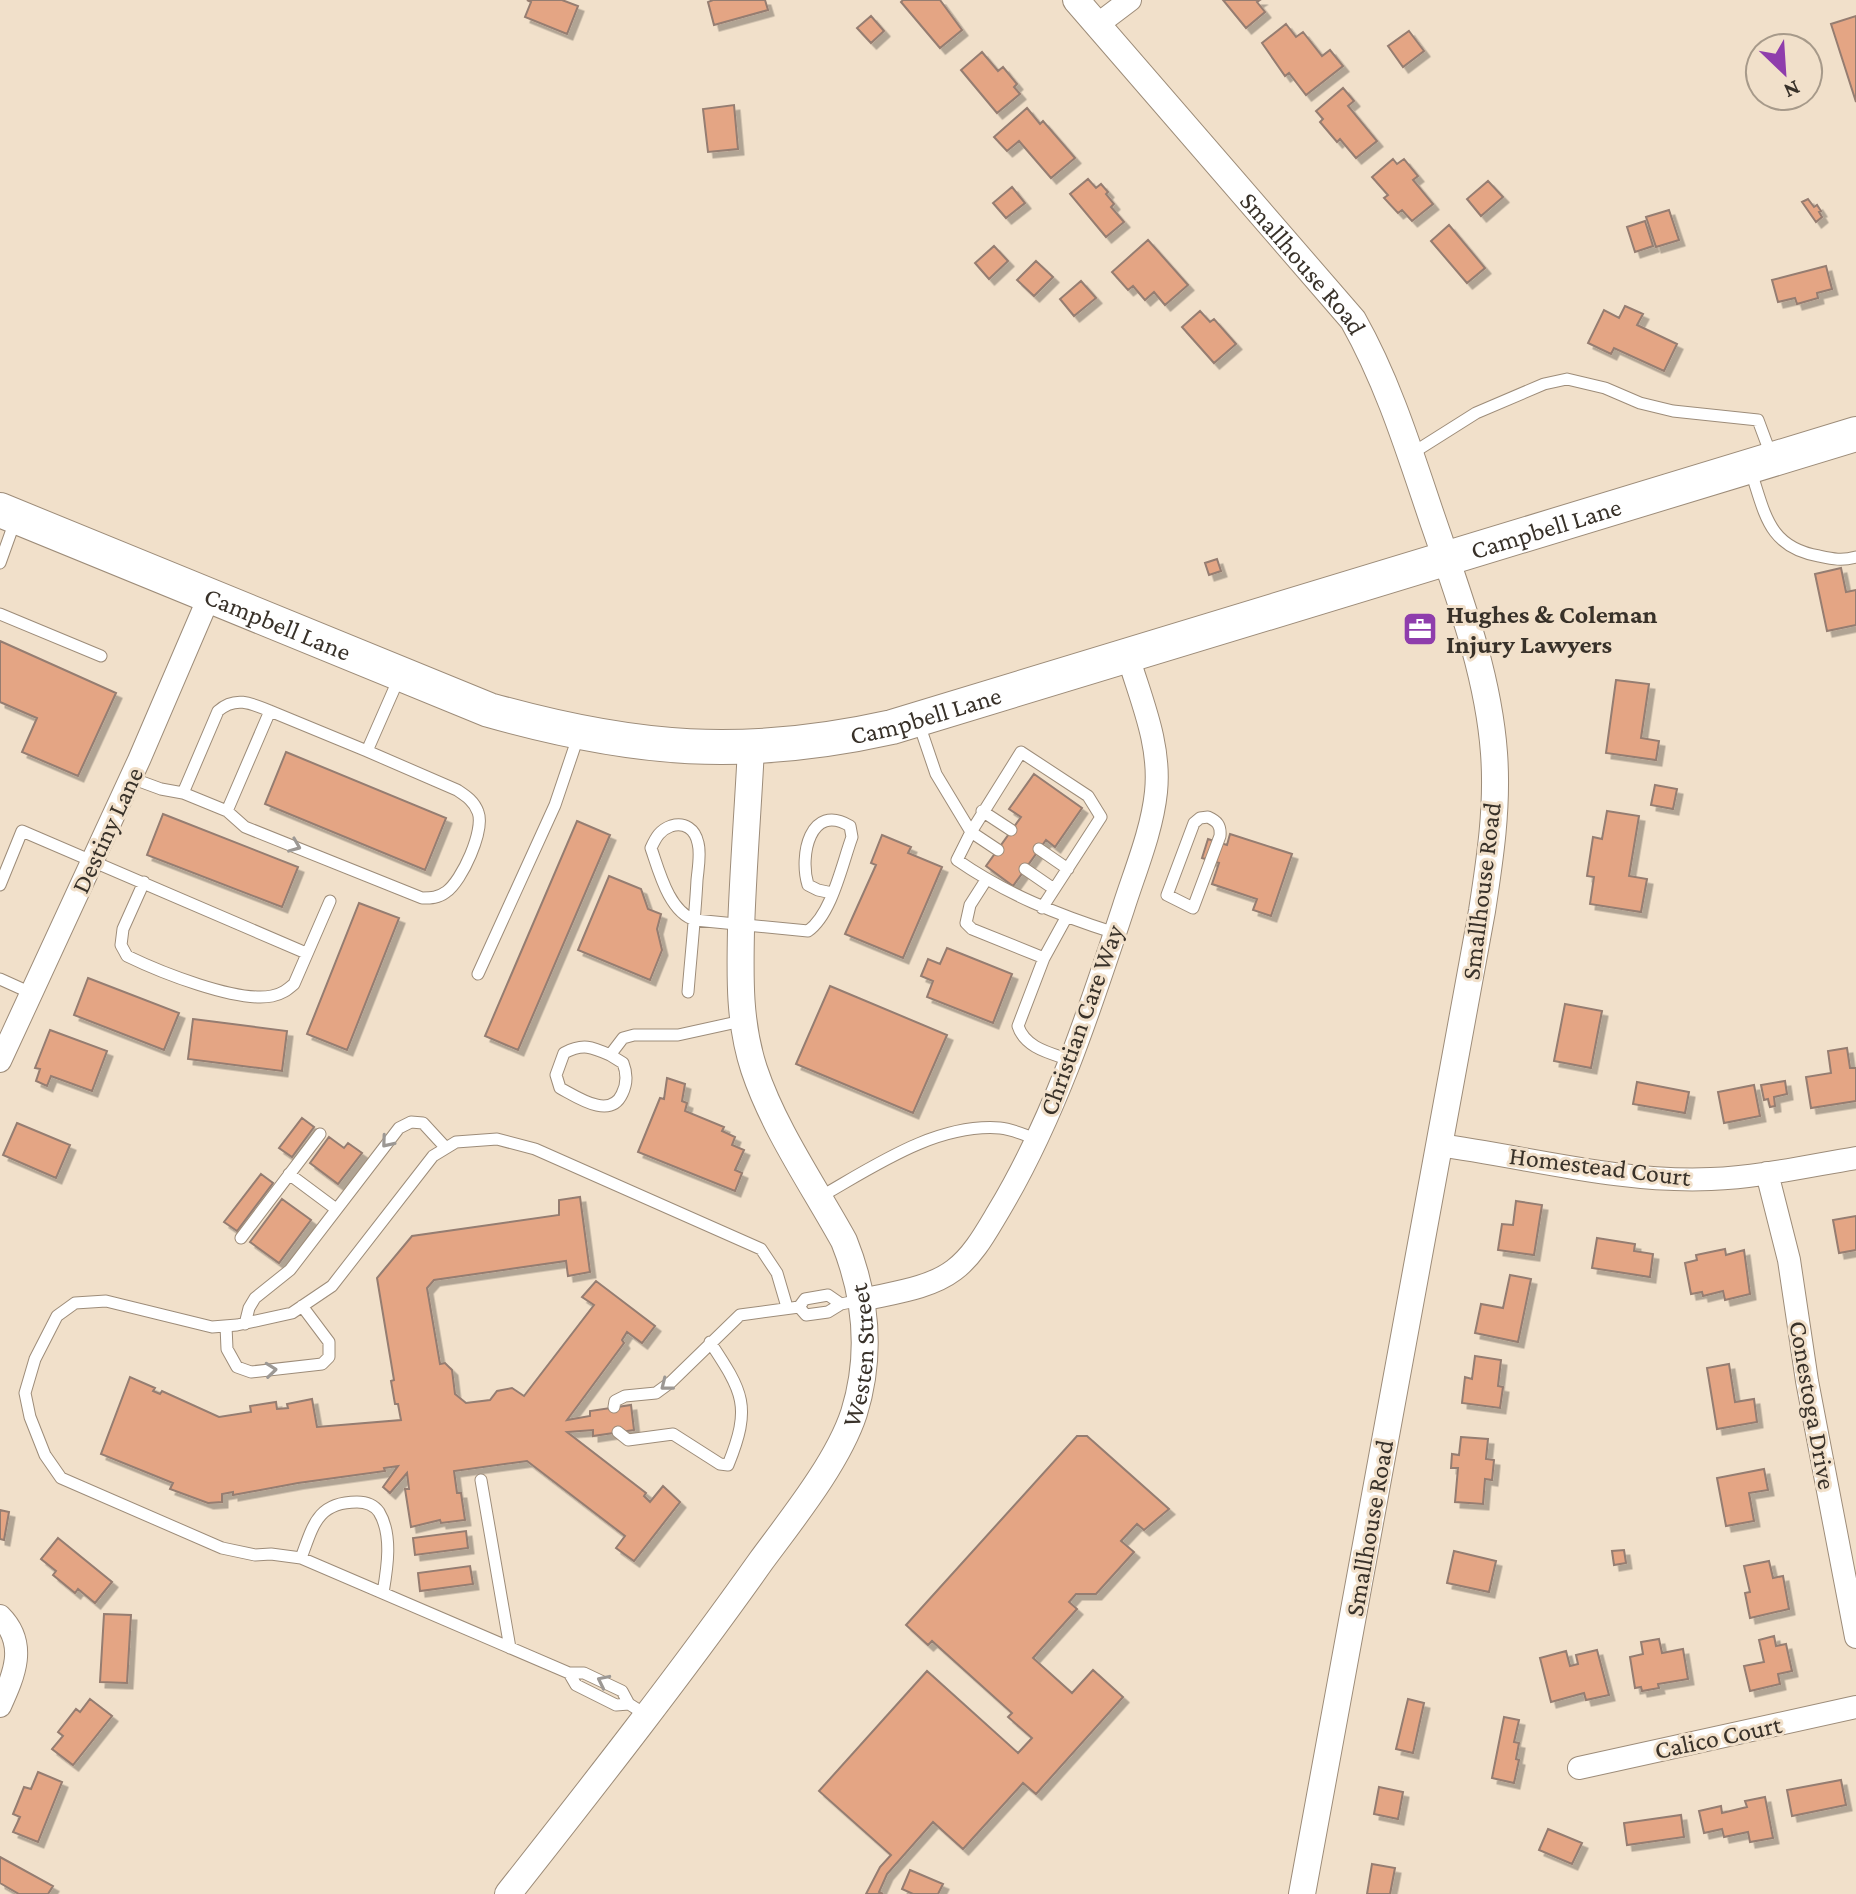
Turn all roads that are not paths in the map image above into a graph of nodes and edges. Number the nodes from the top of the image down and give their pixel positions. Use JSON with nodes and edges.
{"nodes":[{"id":1,"x":1076,"y":0,"type":"edge"},
{"id":2,"x":1130,"y":0,"type":"edge"},
{"id":3,"x":1097,"y":25,"type":"junction"},
{"id":4,"x":1856,"y":434,"type":"edge"},
{"id":5,"x":1411,"y":454,"type":"junction"},
{"id":6,"x":1761,"y":464,"type":"junction"},
{"id":7,"x":8,"y":514,"type":"edge"},
{"id":8,"x":1856,"y":557,"type":"edge"},
{"id":9,"x":1446,"y":559,"type":"junction"},
{"id":10,"x":0,"y":563,"type":"edge"},
{"id":11,"x":209,"y":597,"type":"junction"},
{"id":12,"x":0,"y":614,"type":"edge"},
{"id":13,"x":101,"y":656,"type":"dead end"},
{"id":14,"x":1128,"y":656,"type":"junction"},
{"id":15,"x":400,"y":674,"type":"junction"},
{"id":16,"x":270,"y":711,"type":"junction"},
{"id":17,"x":917,"y":719,"type":"junction"},
{"id":18,"x":579,"y":733,"type":"junction"},
{"id":19,"x":751,"y":748,"type":"junction"},
{"id":20,"x":367,"y":751,"type":"junction"},
{"id":21,"x":131,"y":778,"type":"junction"},
{"id":22,"x":183,"y":793,"type":"junction"},
{"id":23,"x":227,"y":811,"type":"junction"},
{"id":24,"x":982,"y":811,"type":"junction"},
{"id":25,"x":1011,"y":830,"type":"dead end"},
{"id":26,"x":971,"y":832,"type":"junction"},
{"id":27,"x":1039,"y":849,"type":"dead end"},
{"id":28,"x":998,"y":850,"type":"dead end"},
{"id":29,"x":92,"y":861,"type":"junction"},
{"id":30,"x":1025,"y":869,"type":"dead end"},
{"id":31,"x":1068,"y":869,"type":"junction"},
{"id":32,"x":986,"y":880,"type":"junction"},
{"id":33,"x":144,"y":882,"type":"junction"},
{"id":34,"x":0,"y":885,"type":"edge"},
{"id":35,"x":1054,"y":889,"type":"junction"},
{"id":36,"x":832,"y":893,"type":"junction"},
{"id":37,"x":330,"y":901,"type":"dead end"},
{"id":38,"x":1042,"y":908,"type":"junction"},
{"id":39,"x":1193,"y":908,"type":"joint"},
{"id":40,"x":1066,"y":918,"type":"junction"},
{"id":41,"x":695,"y":920,"type":"junction"},
{"id":42,"x":742,"y":923,"type":"junction"},
{"id":43,"x":1115,"y":933,"type":"junction"},
{"id":44,"x":306,"y":953,"type":"junction"},
{"id":45,"x":1044,"y":958,"type":"junction"},
{"id":46,"x":478,"y":974,"type":"dead end"},
{"id":47,"x":0,"y":979,"type":"edge"},
{"id":48,"x":688,"y":992,"type":"dead end"},
{"id":49,"x":31,"y":993,"type":"junction"},
{"id":50,"x":742,"y":1021,"type":"junction"},
{"id":51,"x":610,"y":1055,"type":"junction"},
{"id":52,"x":1070,"y":1060,"type":"junction"},
{"id":53,"x":0,"y":1061,"type":"edge"},
{"id":54,"x":320,"y":1134,"type":"dead end"},
{"id":55,"x":1036,"y":1139,"type":"junction"},
{"id":56,"x":1438,"y":1145,"type":"junction"},
{"id":57,"x":446,"y":1148,"type":"junction"},
{"id":58,"x":1856,"y":1158,"type":"edge"},
{"id":59,"x":1767,"y":1173,"type":"junction"},
{"id":60,"x":289,"y":1174,"type":"junction"},
{"id":61,"x":820,"y":1197,"type":"junction"},
{"id":62,"x":336,"y":1209,"type":"junction"},
{"id":63,"x":241,"y":1238,"type":"dead end"},
{"id":64,"x":851,"y":1302,"type":"junction"},
{"id":65,"x":302,"y":1306,"type":"junction"},
{"id":66,"x":793,"y":1307,"type":"junction"},
{"id":67,"x":245,"y":1324,"type":"junction"},
{"id":68,"x":226,"y":1326,"type":"junction"},
{"id":69,"x":710,"y":1342,"type":"junction"},
{"id":70,"x":614,"y":1407,"type":"dead end"},
{"id":71,"x":618,"y":1432,"type":"dead end"},
{"id":72,"x":481,"y":1480,"type":"dead end"},
{"id":73,"x":301,"y":1558,"type":"junction"},
{"id":74,"x":383,"y":1593,"type":"junction"},
{"id":75,"x":0,"y":1616,"type":"edge"},
{"id":76,"x":1856,"y":1637,"type":"edge"},
{"id":77,"x":510,"y":1648,"type":"junction"},
{"id":78,"x":0,"y":1706,"type":"edge"},
{"id":79,"x":1856,"y":1707,"type":"edge"},
{"id":80,"x":638,"y":1710,"type":"junction"},
{"id":81,"x":1579,"y":1768,"type":"dead end"},
{"id":82,"x":511,"y":1894,"type":"edge"},
{"id":83,"x":1302,"y":1894,"type":"edge"}],
"edges":[{"from":1,"to":3,"type":"street","name":"Smallhouse Road"},
{"from":2,"to":3,"type":"street"},
{"from":3,"to":5,"type":"street","name":"Smallhouse Road"},
{"from":4,"to":6,"type":"main road","name":"Campbell Lane"},
{"from":5,"to":6,"type":"lane"},
{"from":5,"to":9,"type":"street","name":"Smallhouse Road"},
{"from":6,"to":8,"type":"lane"},
{"from":6,"to":9,"type":"main road","name":"Campbell Lane"},
{"from":7,"to":10,"type":"lane"},
{"from":7,"to":11,"type":"main road","name":"Campbell Lane"},
{"from":9,"to":14,"type":"main road","name":"Campbell Lane"},
{"from":9,"to":56,"type":"street","name":"Smallhouse Road"},
{"from":11,"to":15,"type":"main road","name":"Campbell Lane"},
{"from":11,"to":21,"type":"street","name":"Destiny Lane"},
{"from":12,"to":13,"type":"lane"},
{"from":14,"to":17,"type":"main road","name":"Campbell Lane"},
{"from":14,"to":43,"type":"street","name":"Christian Care Way"},
{"from":15,"to":18,"type":"main road","name":"Campbell Lane"},
{"from":15,"to":20,"type":"lane"},
{"from":16,"to":20,"type":"lane"},
{"from":16,"to":22,"type":"lane"},
{"from":16,"to":23,"type":"lane"},
{"from":17,"to":19,"type":"main road","name":"Campbell Lane"},
{"from":17,"to":26,"type":"lane"},
{"from":18,"to":19,"type":"main road","name":"Campbell Lane"},
{"from":18,"to":46,"type":"lane"},
{"from":19,"to":42,"type":"street","name":"Westen Street"},
{"from":23,"to":20,"type":"lane","one_way":true},
{"from":21,"to":22,"type":"lane"},
{"from":21,"to":29,"type":"street","name":"Destiny Lane"},
{"from":22,"to":23,"type":"lane"},
{"from":24,"to":25,"type":"lane"},
{"from":24,"to":26,"type":"lane"},
{"from":24,"to":31,"type":"lane"},
{"from":26,"to":28,"type":"lane"},
{"from":26,"to":32,"type":"lane"},
{"from":27,"to":31,"type":"lane"},
{"from":29,"to":33,"type":"lane"},
{"from":29,"to":34,"type":"lane"},
{"from":29,"to":49,"type":"street","name":"Destiny Lane"},
{"from":30,"to":35,"type":"lane"},
{"from":31,"to":35,"type":"lane"},
{"from":32,"to":38,"type":"lane"},
{"from":32,"to":45,"type":"lane"},
{"from":33,"to":44,"type":"lane"},
{"from":33,"to":44,"type":"lane"},
{"from":35,"to":38,"type":"lane"},
{"from":36,"to":36,"type":"lane"},
{"from":36,"to":42,"type":"lane"},
{"from":37,"to":44,"type":"lane"},
{"from":38,"to":40,"type":"lane"},
{"from":39,"to":39,"type":"lane"},
{"from":40,"to":43,"type":"lane"},
{"from":40,"to":45,"type":"lane"},
{"from":41,"to":41,"type":"lane"},
{"from":41,"to":42,"type":"lane"},
{"from":41,"to":48,"type":"lane"},
{"from":42,"to":50,"type":"street","name":"Westen Street"},
{"from":43,"to":52,"type":"street","name":"Christian Care Way"},
{"from":45,"to":52,"type":"lane"},
{"from":47,"to":49,"type":"lane"},
{"from":49,"to":53,"type":"street","name":"Destiny Lane"},
{"from":50,"to":51,"type":"lane"},
{"from":50,"to":61,"type":"street","name":"Westen Street"},
{"from":51,"to":51,"type":"lane"},
{"from":52,"to":55,"type":"street","name":"Christian Care Way"},
{"from":54,"to":60,"type":"lane"},
{"from":55,"to":61,"type":"lane"},
{"from":55,"to":64,"type":"street","name":"Christian Care Way"},
{"from":56,"to":59,"type":"street","name":"Homestead Court"},
{"from":56,"to":83,"type":"street","name":"Smallhouse Road"},
{"from":57,"to":62,"type":"lane","one_way":true},
{"from":57,"to":65,"type":"lane"},
{"from":57,"to":66,"type":"lane"},
{"from":58,"to":59,"type":"street","name":"Homestead Court"},
{"from":59,"to":76,"type":"street","name":"Conestoga Drive"},
{"from":60,"to":62,"type":"lane"},
{"from":60,"to":63,"type":"lane"},
{"from":61,"to":64,"type":"street","name":"Westen Street"},
{"from":62,"to":67,"type":"lane"},
{"from":64,"to":66,"type":"lane"},
{"from":64,"to":80,"type":"street","name":"Westen Street"},
{"from":65,"to":67,"type":"lane"},
{"from":68,"to":65,"type":"lane","one_way":true},
{"from":66,"to":69,"type":"lane"},
{"from":67,"to":68,"type":"lane"},
{"from":68,"to":73,"type":"lane"},
{"from":69,"to":70,"type":"lane","one_way":true},
{"from":69,"to":71,"type":"lane"},
{"from":72,"to":77,"type":"lane"},
{"from":73,"to":74,"type":"lane"},
{"from":73,"to":74,"type":"lane"},
{"from":74,"to":77,"type":"lane"},
{"from":75,"to":78,"type":"street"},
{"from":77,"to":80,"type":"lane"},
{"from":79,"to":81,"type":"street","name":"Calico Court"},
{"from":80,"to":82,"type":"street","name":"Westen Street"}]}
